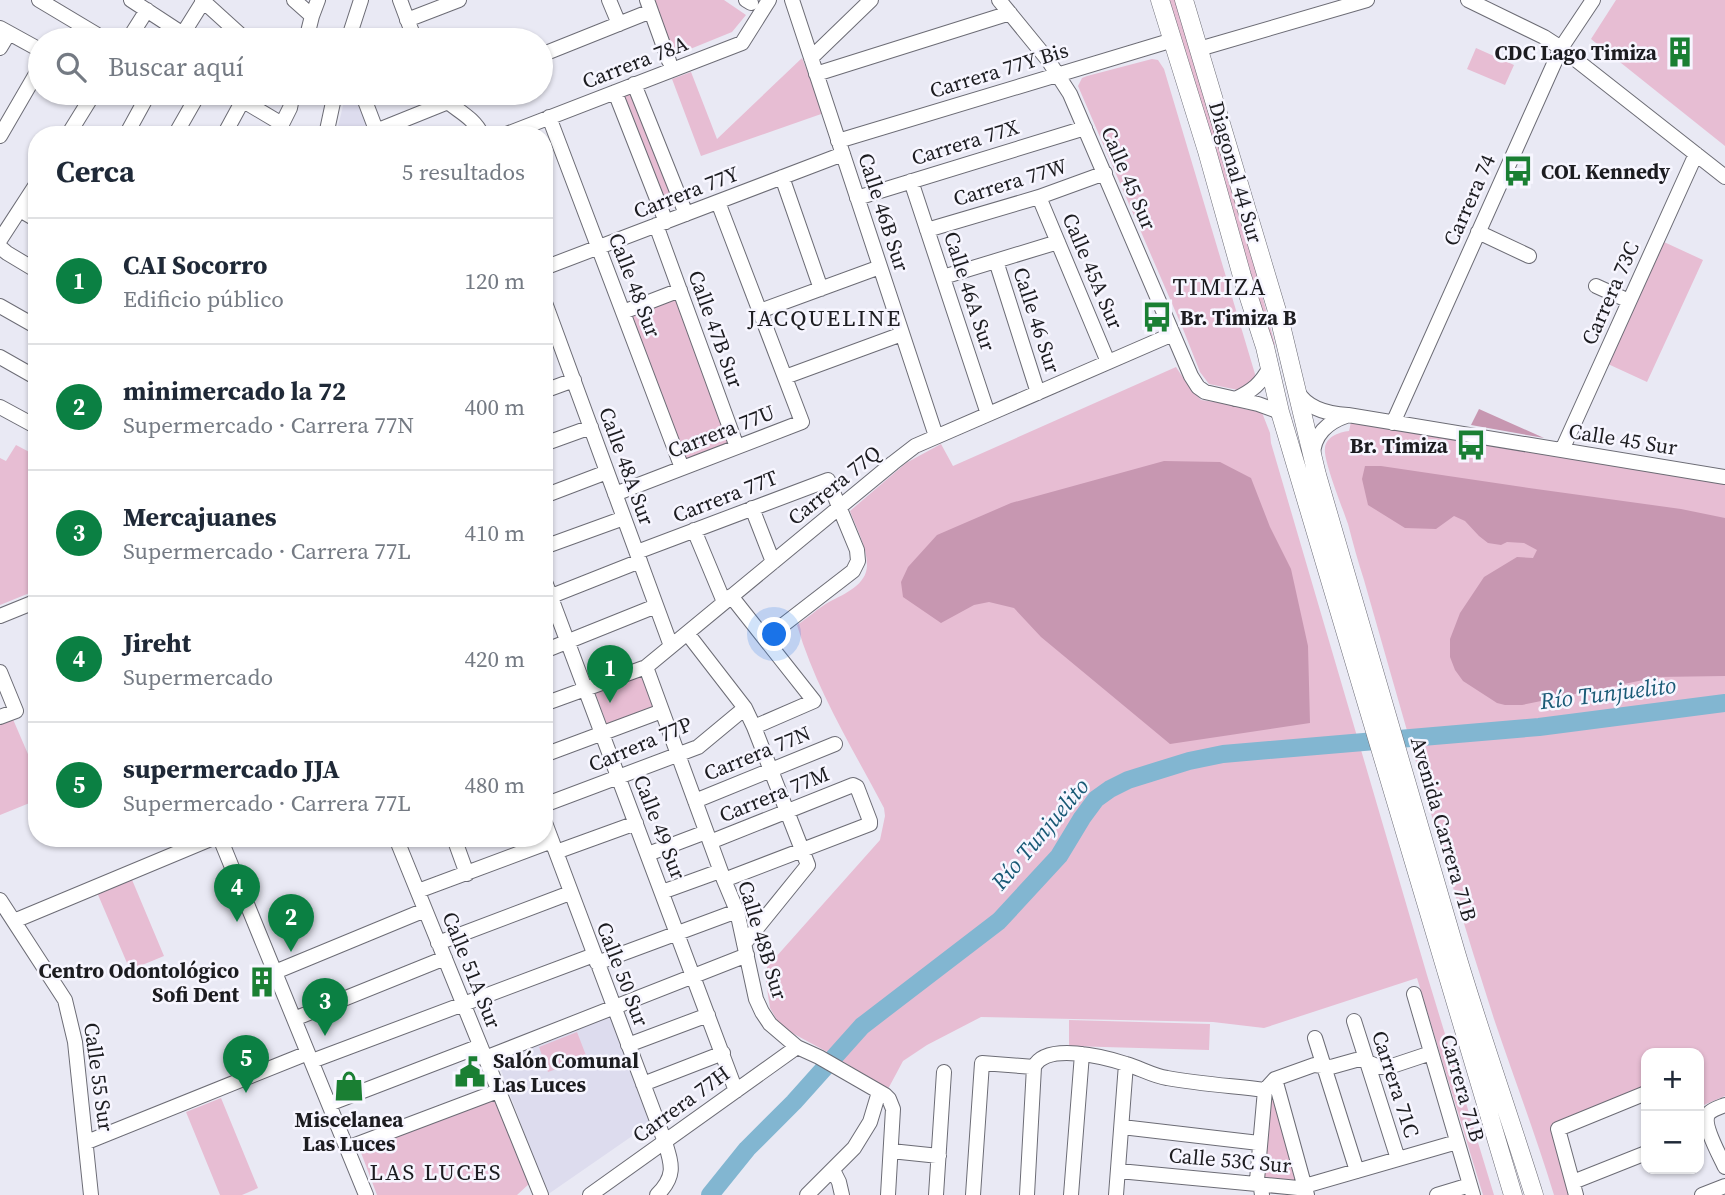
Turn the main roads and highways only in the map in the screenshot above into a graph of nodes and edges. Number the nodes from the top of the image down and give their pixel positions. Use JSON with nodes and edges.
{"nodes":[{"id":1,"x":1160,"y":0,"type":"edge"},
{"id":2,"x":1184,"y":0,"type":"edge"},
{"id":3,"x":1310,"y":470,"type":"junction"},
{"id":4,"x":1450,"y":959,"type":"junction"},
{"id":5,"x":1513,"y":1195,"type":"edge"},
{"id":6,"x":1534,"y":1195,"type":"edge"}],
"edges":[{"from":1,"to":3,"type":"main road","name":"Diagonal 44 Sur"},
{"from":2,"to":3,"type":"main road","name":"Diagonal 44 Sur"},
{"from":3,"to":4,"type":"main road","name":"Avenida Carrera 71B"},
{"from":4,"to":5,"type":"main road","name":"Avenida Carrera 71B"},
{"from":4,"to":6,"type":"main road","name":"Avenida Carrera 71B"}]}
